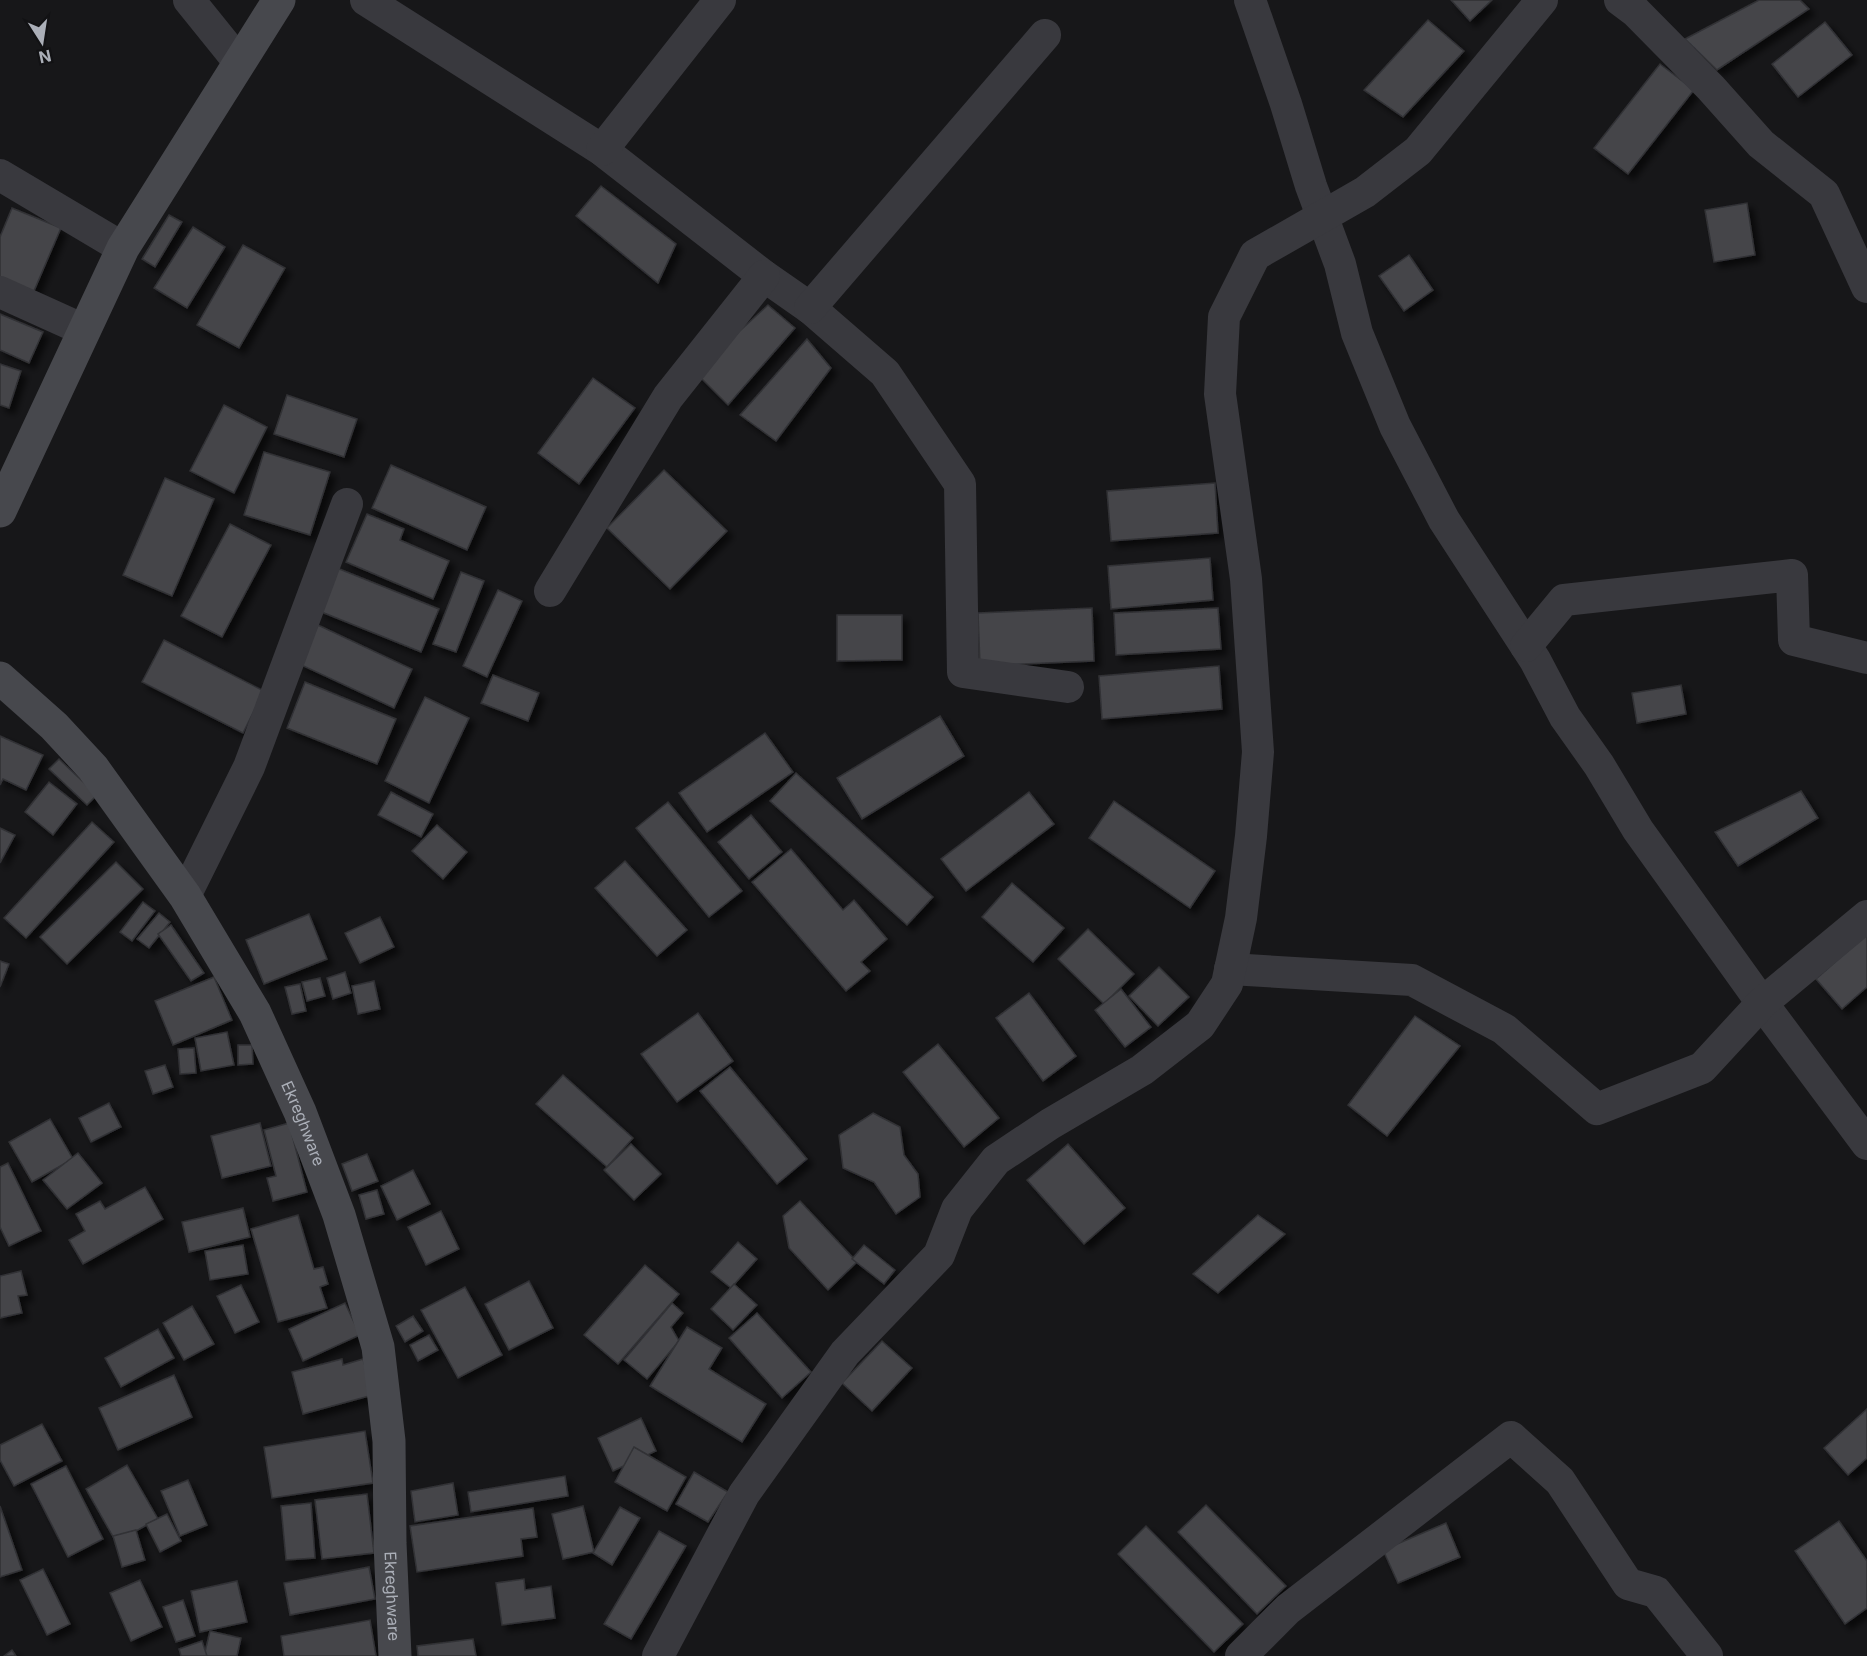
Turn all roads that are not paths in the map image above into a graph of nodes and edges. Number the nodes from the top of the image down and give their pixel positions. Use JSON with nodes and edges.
{"nodes":[{"id":1,"x":189,"y":0,"type":"edge"},
{"id":2,"x":279,"y":0,"type":"edge"},
{"id":3,"x":366,"y":0,"type":"edge"},
{"id":4,"x":720,"y":0,"type":"edge"},
{"id":5,"x":1250,"y":0,"type":"edge"},
{"id":6,"x":1542,"y":0,"type":"edge"},
{"id":7,"x":1620,"y":0,"type":"edge"},
{"id":8,"x":1045,"y":35,"type":"dead end"},
{"id":9,"x":239,"y":62,"type":"junction"},
{"id":10,"x":602,"y":150,"type":"junction"},
{"id":11,"x":0,"y":175,"type":"edge"},
{"id":12,"x":1323,"y":216,"type":"junction"},
{"id":13,"x":123,"y":248,"type":"junction"},
{"id":14,"x":764,"y":276,"type":"junction"},
{"id":15,"x":1867,"y":287,"type":"edge"},
{"id":16,"x":0,"y":292,"type":"edge"},
{"id":17,"x":810,"y":308,"type":"junction"},
{"id":18,"x":84,"y":330,"type":"junction"},
{"id":19,"x":347,"y":504,"type":"dead end"},
{"id":20,"x":0,"y":511,"type":"edge"},
{"id":21,"x":550,"y":591,"type":"dead end"},
{"id":22,"x":1526,"y":646,"type":"junction"},
{"id":23,"x":1867,"y":658,"type":"edge"},
{"id":24,"x":0,"y":678,"type":"edge"},
{"id":25,"x":1068,"y":687,"type":"dead end"},
{"id":26,"x":185,"y":896,"type":"junction"},
{"id":27,"x":1867,"y":916,"type":"edge"},
{"id":28,"x":1230,"y":969,"type":"junction"},
{"id":29,"x":1762,"y":1003,"type":"junction"},
{"id":30,"x":1867,"y":1144,"type":"edge"},
{"id":31,"x":395,"y":1656,"type":"edge"},
{"id":32,"x":658,"y":1656,"type":"edge"},
{"id":33,"x":1241,"y":1656,"type":"edge"},
{"id":34,"x":1707,"y":1656,"type":"edge"}],
"edges":[{"from":1,"to":9,"type":"street"},
{"from":2,"to":9,"type":"street"},
{"from":3,"to":10,"type":"street"},
{"from":4,"to":10,"type":"street"},
{"from":5,"to":12,"type":"street"},
{"from":6,"to":12,"type":"street"},
{"from":7,"to":15,"type":"street"},
{"from":8,"to":17,"type":"street"},
{"from":9,"to":13,"type":"street"},
{"from":10,"to":14,"type":"street"},
{"from":11,"to":13,"type":"street"},
{"from":12,"to":22,"type":"street"},
{"from":12,"to":28,"type":"street"},
{"from":13,"to":18,"type":"street"},
{"from":14,"to":17,"type":"street"},
{"from":14,"to":21,"type":"street"},
{"from":16,"to":18,"type":"street"},
{"from":17,"to":25,"type":"street"},
{"from":18,"to":20,"type":"street"},
{"from":19,"to":26,"type":"street"},
{"from":22,"to":23,"type":"street"},
{"from":22,"to":29,"type":"street"},
{"from":24,"to":26,"type":"street","name":"Ekreghware"},
{"from":26,"to":31,"type":"street","name":"Ekreghware"},
{"from":27,"to":29,"type":"street"},
{"from":28,"to":29,"type":"street"},
{"from":28,"to":32,"type":"street"},
{"from":29,"to":30,"type":"street"},
{"from":33,"to":34,"type":"street"}]}
